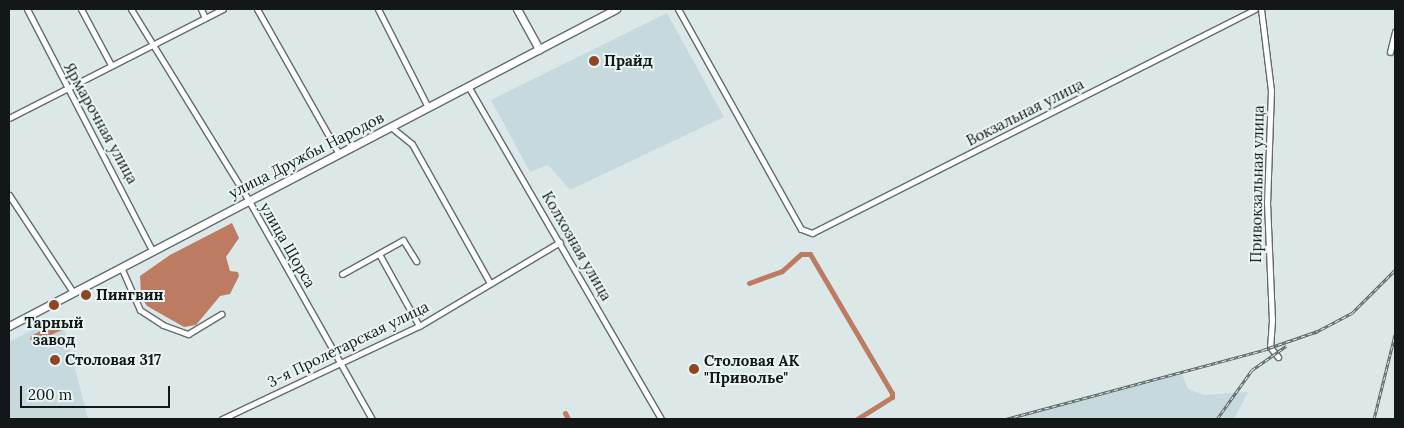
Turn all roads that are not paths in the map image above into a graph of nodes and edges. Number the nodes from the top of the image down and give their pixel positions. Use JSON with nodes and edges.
{"nodes":[{"id":1,"x":27,"y":9,"type":"edge"},
{"id":2,"x":81,"y":9,"type":"edge"},
{"id":3,"x":131,"y":9,"type":"edge"},
{"id":4,"x":201,"y":9,"type":"edge"},
{"id":5,"x":223,"y":9,"type":"edge"},
{"id":6,"x":257,"y":9,"type":"edge"},
{"id":7,"x":378,"y":9,"type":"edge"},
{"id":8,"x":517,"y":9,"type":"edge"},
{"id":9,"x":616,"y":9,"type":"edge"},
{"id":10,"x":678,"y":9,"type":"edge"},
{"id":11,"x":1255,"y":9,"type":"edge"},
{"id":12,"x":1261,"y":9,"type":"edge"},
{"id":13,"x":205,"y":18,"type":"junction"},
{"id":14,"x":1395,"y":32,"type":"edge"},
{"id":15,"x":531,"y":36,"type":"junction"},
{"id":16,"x":554,"y":41,"type":"junction"},
{"id":17,"x":151,"y":44,"type":"junction"},
{"id":18,"x":538,"y":49,"type":"junction"},
{"id":19,"x":1390,"y":52,"type":"dead end"},
{"id":20,"x":528,"y":55,"type":"junction"},
{"id":21,"x":111,"y":65,"type":"junction"},
{"id":22,"x":468,"y":86,"type":"junction"},
{"id":23,"x":67,"y":88,"type":"junction"},
{"id":24,"x":428,"y":107,"type":"junction"},
{"id":25,"x":9,"y":118,"type":"edge"},
{"id":26,"x":391,"y":127,"type":"junction"},
{"id":27,"x":339,"y":154,"type":"junction"},
{"id":28,"x":9,"y":195,"type":"edge"},
{"id":29,"x":249,"y":201,"type":"junction"},
{"id":30,"x":560,"y":242,"type":"junction"},
{"id":31,"x":152,"y":250,"type":"junction"},
{"id":32,"x":379,"y":254,"type":"junction"},
{"id":33,"x":416,"y":261,"type":"dead end"},
{"id":34,"x":120,"y":267,"type":"junction"},
{"id":35,"x":342,"y":274,"type":"dead end"},
{"id":36,"x":490,"y":283,"type":"junction"},
{"id":37,"x":73,"y":292,"type":"junction"},
{"id":38,"x":221,"y":314,"type":"dead end"},
{"id":39,"x":9,"y":326,"type":"edge"},
{"id":40,"x":419,"y":326,"type":"junction"},
{"id":41,"x":1278,"y":357,"type":"dead end"},
{"id":42,"x":341,"y":362,"type":"junction"},
{"id":43,"x":222,"y":419,"type":"edge"},
{"id":44,"x":372,"y":419,"type":"edge"},
{"id":45,"x":661,"y":419,"type":"edge"}],
"edges":[{"from":1,"to":23,"type":"street","name":"Ярмарочная улица"},
{"from":2,"to":21,"type":"street"},
{"from":3,"to":17,"type":"street","name":"улица Щорса"},
{"from":4,"to":13,"type":"street"},
{"from":5,"to":13,"type":"street"},
{"from":6,"to":27,"type":"street"},
{"from":7,"to":24,"type":"street"},
{"from":8,"to":15,"type":"street"},
{"from":9,"to":16,"type":"street","name":"улица Дружбы Народов"},
{"from":10,"to":11,"type":"street","name":"Вокзальная улица"},
{"from":12,"to":41,"type":"street","name":"Привокзальная улица"},
{"from":13,"to":17,"type":"street"},
{"from":14,"to":19,"type":"street"},
{"from":15,"to":16,"type":"street"},
{"from":15,"to":18,"type":"street"},
{"from":15,"to":20,"type":"street"},
{"from":16,"to":18,"type":"street","name":"улица Дружбы Народов"},
{"from":17,"to":21,"type":"street"},
{"from":17,"to":29,"type":"street","name":"улица Щорса"},
{"from":18,"to":20,"type":"street","name":"улица Дружбы Народов"},
{"from":20,"to":22,"type":"street","name":"улица Дружбы Народов"},
{"from":21,"to":23,"type":"street"},
{"from":22,"to":24,"type":"street","name":"улица Дружбы Народов"},
{"from":22,"to":30,"type":"street","name":"Колхозная улица"},
{"from":23,"to":25,"type":"street"},
{"from":23,"to":31,"type":"street","name":"Ярмарочная улица"},
{"from":24,"to":26,"type":"street","name":"улица Дружбы Народов"},
{"from":26,"to":27,"type":"street","name":"улица Дружбы Народов"},
{"from":26,"to":36,"type":"street"},
{"from":27,"to":29,"type":"street","name":"улица Дружбы Народов"},
{"from":28,"to":37,"type":"street"},
{"from":29,"to":31,"type":"street","name":"улица Дружбы Народов"},
{"from":29,"to":42,"type":"street","name":"улица Щорса"},
{"from":30,"to":36,"type":"street","name":"3-я Пролетарская улица"},
{"from":30,"to":45,"type":"street","name":"Колхозная улица"},
{"from":31,"to":34,"type":"street","name":"улица Дружбы Народов"},
{"from":32,"to":33,"type":"street"},
{"from":32,"to":35,"type":"street"},
{"from":32,"to":40,"type":"street"},
{"from":34,"to":37,"type":"street","name":"улица Дружбы Народов"},
{"from":34,"to":38,"type":"street"},
{"from":36,"to":40,"type":"street","name":"3-я Пролетарская улица"},
{"from":37,"to":39,"type":"street","name":"улица Дружбы Народов"},
{"from":40,"to":42,"type":"street","name":"3-я Пролетарская улица"},
{"from":42,"to":43,"type":"street","name":"3-я Пролетарская улица"},
{"from":42,"to":44,"type":"street","name":"улица Щорса"}]}
